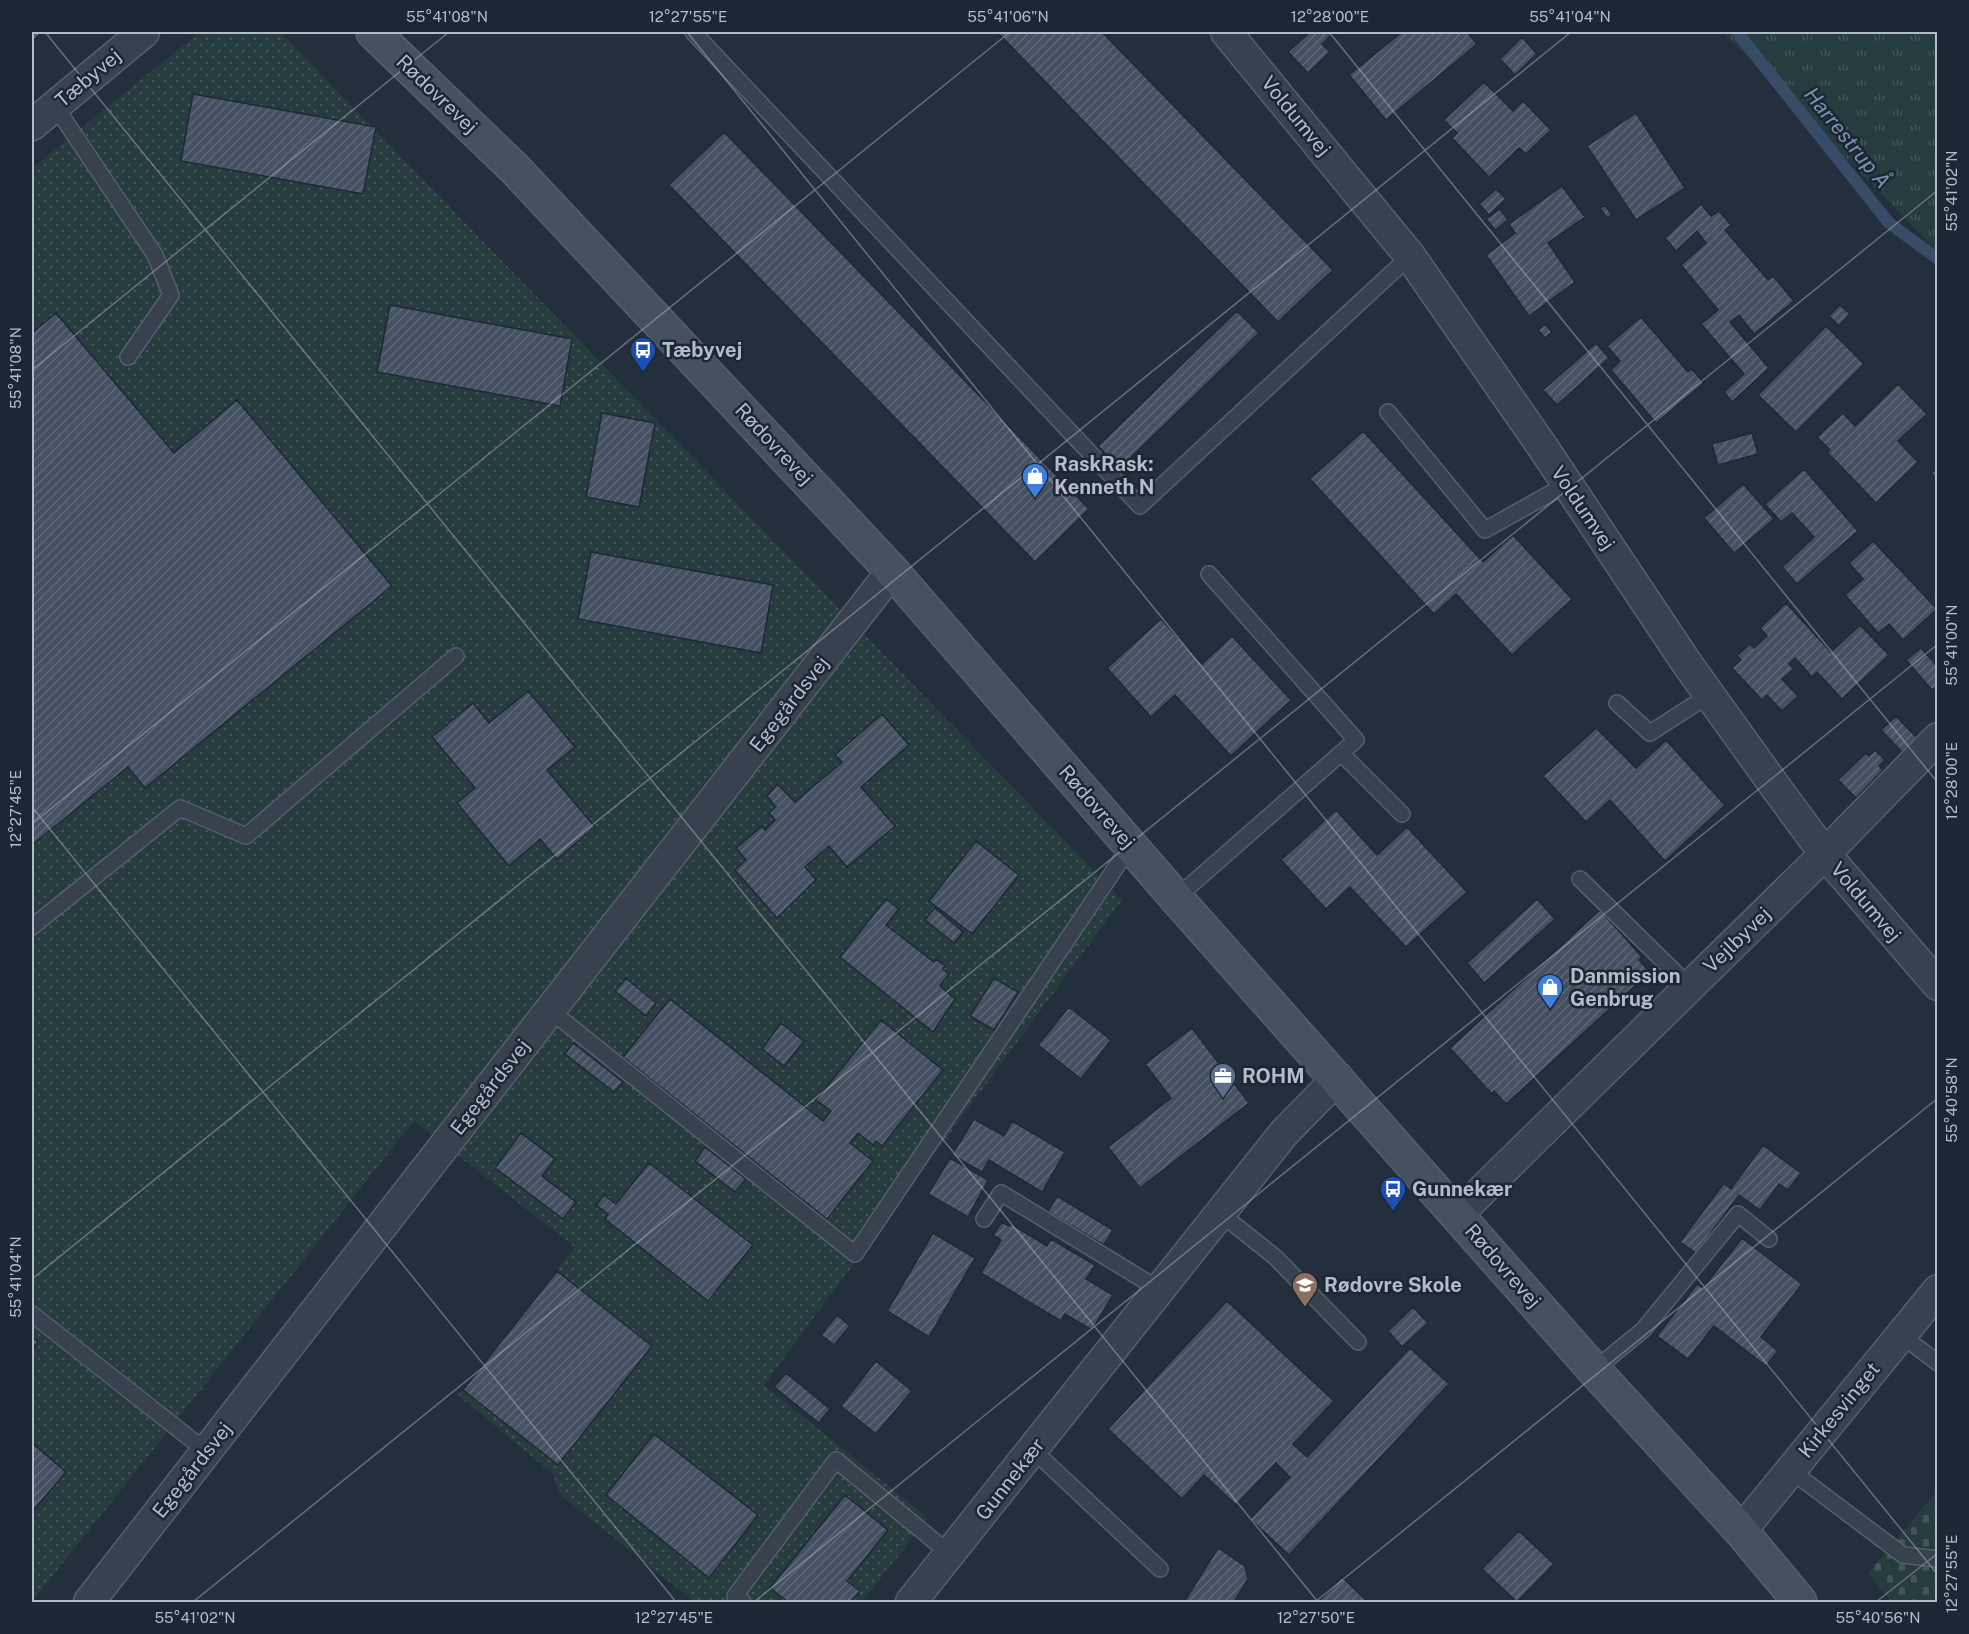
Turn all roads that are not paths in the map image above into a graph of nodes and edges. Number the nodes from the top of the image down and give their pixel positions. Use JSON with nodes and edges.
{"nodes":[{"id":1,"x":144,"y":32,"type":"edge"},
{"id":2,"x":373,"y":32,"type":"edge"},
{"id":3,"x":693,"y":32,"type":"edge"},
{"id":4,"x":1226,"y":32,"type":"edge"},
{"id":5,"x":55,"y":106,"type":"junction"},
{"id":6,"x":32,"y":125,"type":"edge"},
{"id":7,"x":1410,"y":256,"type":"junction"},
{"id":8,"x":128,"y":357,"type":"dead end"},
{"id":9,"x":1388,"y":412,"type":"dead end"},
{"id":10,"x":1567,"y":484,"type":"junction"},
{"id":11,"x":892,"y":571,"type":"junction"},
{"id":12,"x":1209,"y":574,"type":"dead end"},
{"id":13,"x":456,"y":656,"type":"dead end"},
{"id":14,"x":1709,"y":695,"type":"junction"},
{"id":15,"x":1617,"y":702,"type":"dead end"},
{"id":16,"x":1938,"y":738,"type":"edge"},
{"id":17,"x":1341,"y":753,"type":"junction"},
{"id":18,"x":1402,"y":814,"type":"dead end"},
{"id":19,"x":1131,"y":845,"type":"junction"},
{"id":20,"x":1826,"y":854,"type":"junction"},
{"id":21,"x":1580,"y":879,"type":"dead end"},
{"id":22,"x":1176,"y":898,"type":"junction"},
{"id":23,"x":32,"y":927,"type":"edge"},
{"id":24,"x":1938,"y":985,"type":"edge"},
{"id":25,"x":1690,"y":987,"type":"junction"},
{"id":26,"x":550,"y":1011,"type":"junction"},
{"id":27,"x":1338,"y":1078,"type":"junction"},
{"id":28,"x":1221,"y":1214,"type":"junction"},
{"id":29,"x":1458,"y":1214,"type":"junction"},
{"id":30,"x":984,"y":1219,"type":"dead end"},
{"id":31,"x":1769,"y":1239,"type":"dead end"},
{"id":32,"x":1160,"y":1290,"type":"junction"},
{"id":33,"x":1938,"y":1290,"type":"edge"},
{"id":34,"x":32,"y":1314,"type":"edge"},
{"id":35,"x":1901,"y":1335,"type":"junction"},
{"id":36,"x":1358,"y":1342,"type":"dead end"},
{"id":37,"x":1938,"y":1363,"type":"edge"},
{"id":38,"x":1594,"y":1370,"type":"junction"},
{"id":39,"x":1033,"y":1450,"type":"junction"},
{"id":40,"x":206,"y":1451,"type":"junction"},
{"id":41,"x":1790,"y":1470,"type":"junction"},
{"id":42,"x":1741,"y":1531,"type":"junction"},
{"id":43,"x":950,"y":1554,"type":"junction"},
{"id":44,"x":1938,"y":1559,"type":"edge"},
{"id":45,"x":1160,"y":1569,"type":"dead end"},
{"id":46,"x":89,"y":1602,"type":"edge"},
{"id":47,"x":743,"y":1602,"type":"edge"},
{"id":48,"x":912,"y":1602,"type":"edge"},
{"id":49,"x":1800,"y":1602,"type":"edge"}],
"edges":[{"from":1,"to":5,"type":"street","name":"Tæbyvej"},
{"from":2,"to":11,"type":"street","name":"Rødovrevej"},
{"from":3,"to":7,"type":"lane"},
{"from":4,"to":7,"type":"street","name":"Voldumvej"},
{"from":5,"to":6,"type":"street","name":"Tæbyvej"},
{"from":5,"to":8,"type":"lane"},
{"from":7,"to":10,"type":"street","name":"Voldumvej"},
{"from":9,"to":10,"type":"lane"},
{"from":10,"to":14,"type":"street","name":"Voldumvej"},
{"from":11,"to":19,"type":"street","name":"Rødovrevej"},
{"from":11,"to":26,"type":"street","name":"Egegårdsvej"},
{"from":12,"to":17,"type":"lane"},
{"from":13,"to":23,"type":"lane"},
{"from":14,"to":15,"type":"lane"},
{"from":14,"to":20,"type":"street","name":"Voldumvej"},
{"from":16,"to":20,"type":"street","name":"Vejlbyvej"},
{"from":17,"to":18,"type":"lane"},
{"from":17,"to":22,"type":"lane"},
{"from":19,"to":22,"type":"street","name":"Rødovrevej"},
{"from":19,"to":26,"type":"lane"},
{"from":20,"to":24,"type":"street","name":"Voldumvej"},
{"from":20,"to":25,"type":"street","name":"Vejlbyvej"},
{"from":21,"to":25,"type":"lane"},
{"from":22,"to":27,"type":"street","name":"Rødovrevej"},
{"from":25,"to":29,"type":"street","name":"Vejlbyvej"},
{"from":26,"to":40,"type":"street","name":"Egegårdsvej"},
{"from":27,"to":28,"type":"street","name":"Gunnekær"},
{"from":27,"to":29,"type":"street","name":"Rødovrevej"},
{"from":28,"to":32,"type":"street","name":"Gunnekær"},
{"from":28,"to":36,"type":"lane"},
{"from":29,"to":38,"type":"street","name":"Rødovrevej"},
{"from":30,"to":32,"type":"lane"},
{"from":31,"to":38,"type":"lane"},
{"from":32,"to":39,"type":"street","name":"Gunnekær"},
{"from":33,"to":35,"type":"street","name":"Kirkesvinget"},
{"from":34,"to":40,"type":"lane"},
{"from":35,"to":37,"type":"lane"},
{"from":35,"to":41,"type":"street","name":"Kirkesvinget"},
{"from":38,"to":42,"type":"street","name":"Rødovrevej"},
{"from":39,"to":43,"type":"street","name":"Gunnekær"},
{"from":39,"to":45,"type":"lane"},
{"from":40,"to":46,"type":"street","name":"Egegårdsvej"},
{"from":41,"to":42,"type":"street","name":"Kirkesvinget"},
{"from":41,"to":44,"type":"lane"},
{"from":42,"to":49,"type":"street","name":"Rødovrevej"},
{"from":43,"to":47,"type":"lane"},
{"from":43,"to":48,"type":"street","name":"Gunnekær"}]}
